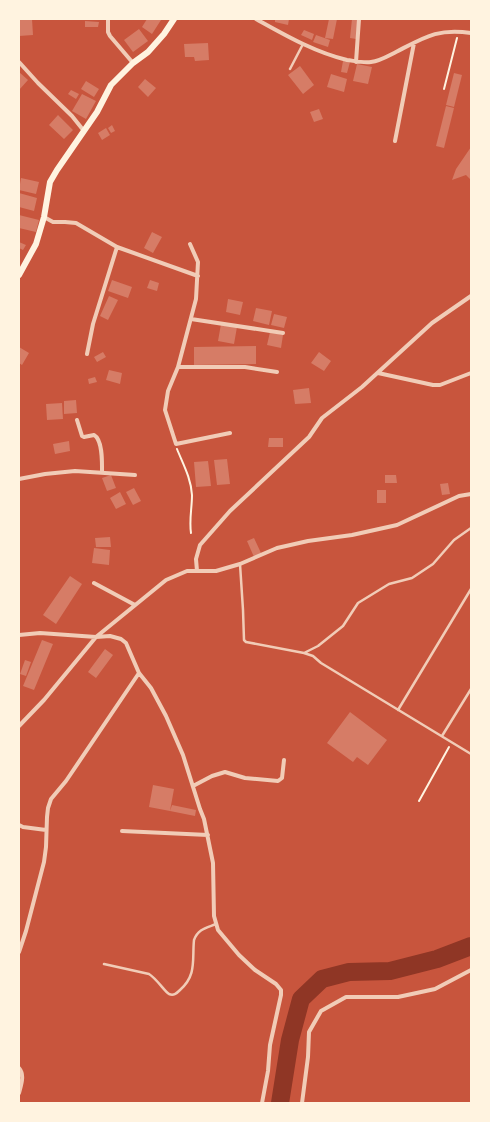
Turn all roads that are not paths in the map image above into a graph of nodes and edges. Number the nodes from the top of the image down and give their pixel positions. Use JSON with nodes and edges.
{"nodes":[{"id":1,"x":108,"y":19,"type":"edge"},
{"id":2,"x":174,"y":19,"type":"edge"},
{"id":3,"x":256,"y":19,"type":"edge"},
{"id":4,"x":360,"y":19,"type":"edge"},
{"id":5,"x":471,"y":33,"type":"edge"},
{"id":6,"x":414,"y":43,"type":"junction"},
{"id":7,"x":303,"y":44,"type":"junction"},
{"id":8,"x":19,"y":62,"type":"edge"},
{"id":9,"x":356,"y":62,"type":"junction"},
{"id":10,"x":133,"y":63,"type":"junction"},
{"id":11,"x":290,"y":69,"type":"dead end"},
{"id":12,"x":84,"y":131,"type":"junction"},
{"id":13,"x":395,"y":141,"type":"dead end"},
{"id":14,"x":44,"y":217,"type":"junction"},
{"id":15,"x":190,"y":244,"type":"dead end"},
{"id":16,"x":118,"y":247,"type":"junction"},
{"id":17,"x":19,"y":275,"type":"edge"},
{"id":18,"x":198,"y":276,"type":"junction"},
{"id":19,"x":471,"y":296,"type":"edge"},
{"id":20,"x":191,"y":319,"type":"junction"},
{"id":21,"x":284,"y":333,"type":"dead end"},
{"id":22,"x":87,"y":354,"type":"dead end"},
{"id":23,"x":178,"y":367,"type":"junction"},
{"id":24,"x":277,"y":372,"type":"dead end"},
{"id":25,"x":378,"y":373,"type":"junction"},
{"id":26,"x":471,"y":373,"type":"edge"},
{"id":27,"x":77,"y":420,"type":"dead end"},
{"id":28,"x":230,"y":433,"type":"dead end"},
{"id":29,"x":102,"y":473,"type":"junction"},
{"id":30,"x":135,"y":475,"type":"dead end"},
{"id":31,"x":19,"y":480,"type":"edge"},
{"id":32,"x":471,"y":494,"type":"edge"},
{"id":33,"x":471,"y":528,"type":"edge"},
{"id":34,"x":240,"y":564,"type":"junction"},
{"id":35,"x":197,"y":571,"type":"junction"},
{"id":36,"x":94,"y":583,"type":"dead end"},
{"id":37,"x":471,"y":589,"type":"edge"},
{"id":38,"x":135,"y":605,"type":"junction"},
{"id":39,"x":19,"y":635,"type":"edge"},
{"id":40,"x":96,"y":637,"type":"junction"},
{"id":41,"x":304,"y":653,"type":"junction"},
{"id":42,"x":139,"y":673,"type":"junction"},
{"id":43,"x":471,"y":689,"type":"edge"},
{"id":44,"x":398,"y":710,"type":"junction"},
{"id":45,"x":19,"y":726,"type":"edge"},
{"id":46,"x":442,"y":736,"type":"junction"},
{"id":47,"x":471,"y":754,"type":"edge"},
{"id":48,"x":284,"y":760,"type":"dead end"},
{"id":49,"x":193,"y":786,"type":"junction"},
{"id":50,"x":19,"y":825,"type":"edge"},
{"id":51,"x":46,"y":830,"type":"junction"},
{"id":52,"x":122,"y":831,"type":"dead end"},
{"id":53,"x":208,"y":835,"type":"junction"},
{"id":54,"x":216,"y":924,"type":"junction"},
{"id":55,"x":19,"y":952,"type":"edge"},
{"id":56,"x":104,"y":964,"type":"dead end"},
{"id":57,"x":471,"y":970,"type":"edge"},
{"id":58,"x":19,"y":1068,"type":"edge"},
{"id":59,"x":19,"y":1093,"type":"edge"},
{"id":60,"x":262,"y":1103,"type":"edge"},
{"id":61,"x":302,"y":1103,"type":"edge"}],
"edges":[{"from":1,"to":10,"type":"street"},
{"from":2,"to":10,"type":"main road"},
{"from":3,"to":7,"type":"street"},
{"from":4,"to":9,"type":"street"},
{"from":5,"to":6,"type":"street"},
{"from":6,"to":9,"type":"street"},
{"from":6,"to":13,"type":"street"},
{"from":7,"to":9,"type":"street"},
{"from":7,"to":11,"type":"lane"},
{"from":8,"to":12,"type":"street"},
{"from":10,"to":12,"type":"main road"},
{"from":12,"to":14,"type":"main road"},
{"from":14,"to":16,"type":"street"},
{"from":14,"to":17,"type":"main road"},
{"from":15,"to":18,"type":"street"},
{"from":16,"to":18,"type":"street"},
{"from":16,"to":22,"type":"street"},
{"from":18,"to":20,"type":"street"},
{"from":19,"to":25,"type":"street"},
{"from":20,"to":21,"type":"street"},
{"from":20,"to":23,"type":"street"},
{"from":23,"to":24,"type":"street"},
{"from":23,"to":28,"type":"street"},
{"from":25,"to":26,"type":"street"},
{"from":25,"to":35,"type":"street"},
{"from":27,"to":29,"type":"street"},
{"from":29,"to":30,"type":"street"},
{"from":29,"to":31,"type":"street"},
{"from":32,"to":34,"type":"street"},
{"from":33,"to":41,"type":"lane"},
{"from":34,"to":35,"type":"street"},
{"from":34,"to":41,"type":"lane"},
{"from":35,"to":38,"type":"street"},
{"from":36,"to":38,"type":"street"},
{"from":37,"to":44,"type":"lane"},
{"from":38,"to":40,"type":"street"},
{"from":39,"to":40,"type":"street"},
{"from":40,"to":42,"type":"street"},
{"from":40,"to":45,"type":"street"},
{"from":41,"to":44,"type":"lane"},
{"from":42,"to":49,"type":"street"},
{"from":42,"to":51,"type":"street"},
{"from":43,"to":46,"type":"lane"},
{"from":44,"to":46,"type":"lane"},
{"from":46,"to":47,"type":"lane"},
{"from":48,"to":49,"type":"street"},
{"from":49,"to":53,"type":"street"},
{"from":50,"to":51,"type":"street"},
{"from":51,"to":55,"type":"street"},
{"from":52,"to":53,"type":"street"},
{"from":53,"to":54,"type":"street"},
{"from":54,"to":56,"type":"lane"},
{"from":54,"to":60,"type":"street"},
{"from":57,"to":61,"type":"street"},
{"from":58,"to":59,"type":"street"}]}
